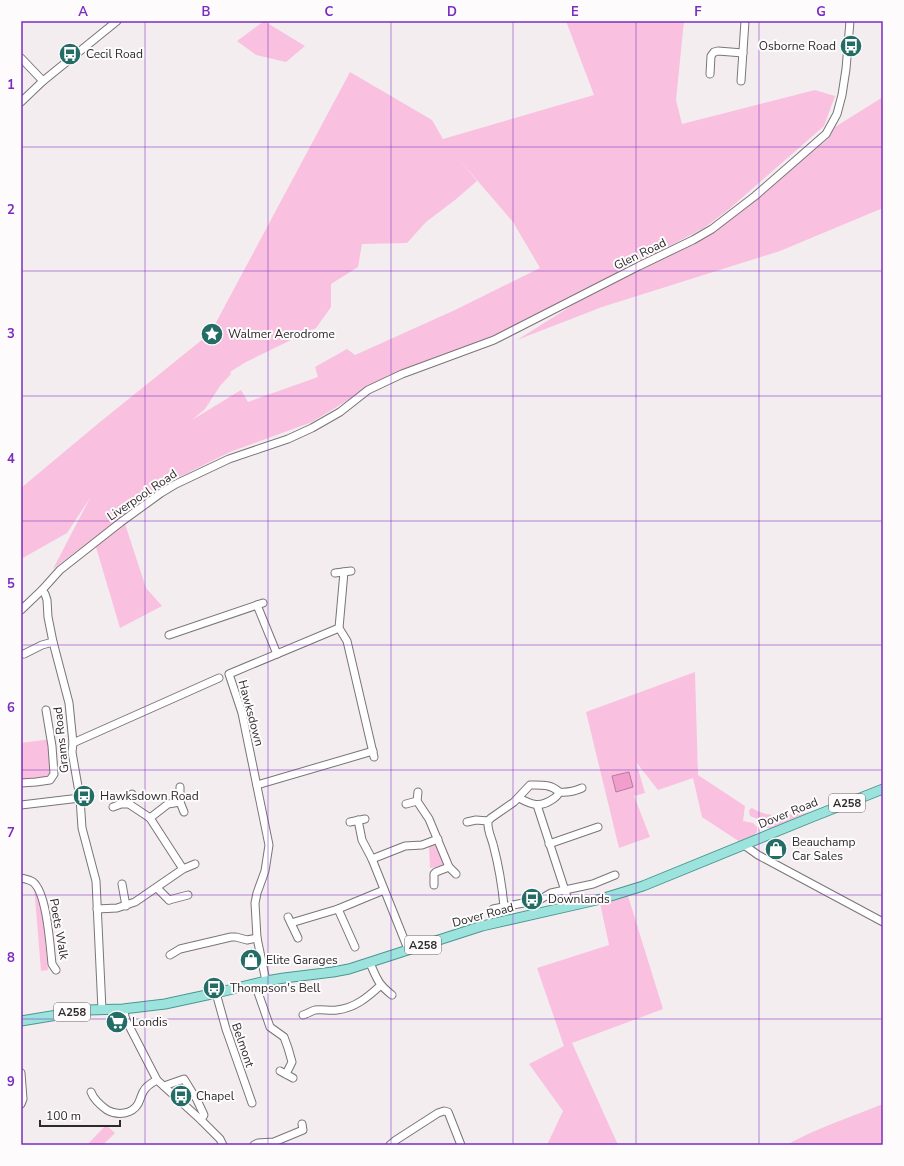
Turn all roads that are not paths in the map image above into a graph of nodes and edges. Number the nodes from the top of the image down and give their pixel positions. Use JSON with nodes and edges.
{"nodes":[{"id":1,"x":117,"y":21,"type":"edge"},
{"id":2,"x":745,"y":21,"type":"edge"},
{"id":3,"x":846,"y":21,"type":"edge"},
{"id":4,"x":850,"y":21,"type":"edge"},
{"id":5,"x":743,"y":53,"type":"junction"},
{"id":6,"x":21,"y":58,"type":"edge"},
{"id":7,"x":710,"y":74,"type":"dead end"},
{"id":8,"x":43,"y":81,"type":"junction"},
{"id":9,"x":741,"y":81,"type":"dead end"},
{"id":10,"x":21,"y":102,"type":"edge"},
{"id":11,"x":340,"y":412,"type":"joint"},
{"id":12,"x":335,"y":573,"type":"dead end"},
{"id":13,"x":42,"y":590,"type":"junction"},
{"id":14,"x":21,"y":610,"type":"edge"},
{"id":15,"x":339,"y":628,"type":"junction"},
{"id":16,"x":169,"y":635,"type":"dead end"},
{"id":17,"x":53,"y":642,"type":"junction"},
{"id":18,"x":24,"y":654,"type":"dead end"},
{"id":19,"x":277,"y":654,"type":"junction"},
{"id":20,"x":219,"y":678,"type":"dead end"},
{"id":21,"x":46,"y":710,"type":"dead end"},
{"id":22,"x":73,"y":743,"type":"junction"},
{"id":23,"x":21,"y":783,"type":"edge"},
{"id":24,"x":257,"y":785,"type":"junction"},
{"id":25,"x":180,"y":787,"type":"dead end"},
{"id":26,"x":582,"y":788,"type":"dead end"},
{"id":27,"x":883,"y":789,"type":"edge"},
{"id":28,"x":418,"y":792,"type":"dead end"},
{"id":29,"x":559,"y":792,"type":"junction"},
{"id":30,"x":132,"y":794,"type":"dead end"},
{"id":31,"x":80,"y":798,"type":"junction"},
{"id":32,"x":519,"y":798,"type":"junction"},
{"id":33,"x":417,"y":801,"type":"junction"},
{"id":34,"x":180,"y":802,"type":"junction"},
{"id":35,"x":129,"y":804,"type":"junction"},
{"id":36,"x":406,"y":804,"type":"dead end"},
{"id":37,"x":21,"y":805,"type":"edge"},
{"id":38,"x":537,"y":805,"type":"junction"},
{"id":39,"x":113,"y":807,"type":"dead end"},
{"id":40,"x":184,"y":812,"type":"dead end"},
{"id":41,"x":150,"y":818,"type":"junction"},
{"id":42,"x":358,"y":820,"type":"dead end"},
{"id":43,"x":488,"y":821,"type":"junction"},
{"id":44,"x":467,"y":822,"type":"dead end"},
{"id":45,"x":598,"y":827,"type":"dead end"},
{"id":46,"x":438,"y":839,"type":"junction"},
{"id":47,"x":549,"y":844,"type":"junction"},
{"id":48,"x":744,"y":845,"type":"junction"},
{"id":49,"x":372,"y":859,"type":"junction"},
{"id":50,"x":195,"y":864,"type":"dead end"},
{"id":51,"x":449,"y":867,"type":"junction"},
{"id":52,"x":183,"y":869,"type":"junction"},
{"id":53,"x":456,"y":874,"type":"dead end"},
{"id":54,"x":615,"y":875,"type":"dead end"},
{"id":55,"x":21,"y":878,"type":"edge"},
{"id":56,"x":122,"y":884,"type":"dead end"},
{"id":57,"x":434,"y":885,"type":"dead end"},
{"id":58,"x":157,"y":888,"type":"junction"},
{"id":59,"x":384,"y":890,"type":"junction"},
{"id":60,"x":565,"y":890,"type":"junction"},
{"id":61,"x":188,"y":895,"type":"dead end"},
{"id":62,"x":126,"y":906,"type":"junction"},
{"id":63,"x":509,"y":906,"type":"junction"},
{"id":64,"x":570,"y":906,"type":"junction"},
{"id":65,"x":97,"y":909,"type":"junction"},
{"id":66,"x":338,"y":909,"type":"junction"},
{"id":67,"x":493,"y":909,"type":"dead end"},
{"id":68,"x":883,"y":922,"type":"edge"},
{"id":69,"x":257,"y":938,"type":"junction"},
{"id":70,"x":298,"y":938,"type":"dead end"},
{"id":71,"x":355,"y":947,"type":"dead end"},
{"id":72,"x":408,"y":949,"type":"junction"},
{"id":73,"x":170,"y":955,"type":"dead end"},
{"id":74,"x":370,"y":963,"type":"junction"},
{"id":75,"x":56,"y":970,"type":"dead end"},
{"id":76,"x":266,"y":981,"type":"junction"},
{"id":77,"x":255,"y":984,"type":"junction"},
{"id":78,"x":381,"y":986,"type":"junction"},
{"id":79,"x":216,"y":993,"type":"junction"},
{"id":80,"x":392,"y":995,"type":"dead end"},
{"id":81,"x":123,"y":1009,"type":"junction"},
{"id":82,"x":102,"y":1010,"type":"junction"},
{"id":83,"x":303,"y":1015,"type":"dead end"},
{"id":84,"x":21,"y":1021,"type":"edge"},
{"id":85,"x":21,"y":1074,"type":"edge"},
{"id":86,"x":287,"y":1074,"type":"dead end"},
{"id":87,"x":157,"y":1080,"type":"junction"},
{"id":88,"x":164,"y":1086,"type":"junction"},
{"id":89,"x":91,"y":1092,"type":"dead end"},
{"id":90,"x":252,"y":1103,"type":"dead end"},
{"id":91,"x":21,"y":1104,"type":"edge"},
{"id":92,"x":201,"y":1120,"type":"junction"},
{"id":93,"x":302,"y":1124,"type":"dead end"},
{"id":94,"x":223,"y":1145,"type":"edge"},
{"id":95,"x":254,"y":1145,"type":"edge"},
{"id":96,"x":390,"y":1145,"type":"edge"},
{"id":97,"x":461,"y":1145,"type":"edge"}],
"edges":[{"from":1,"to":8,"type":"street"},
{"from":2,"to":5,"type":"street"},
{"from":3,"to":4,"type":"street"},
{"from":4,"to":11,"type":"street","name":"Glen Road"},
{"from":5,"to":7,"type":"street"},
{"from":5,"to":9,"type":"street"},
{"from":6,"to":8,"type":"street"},
{"from":8,"to":10,"type":"street"},
{"from":11,"to":13,"type":"street","name":"Liverpool Road"},
{"from":12,"to":15,"type":"street"},
{"from":13,"to":14,"type":"street","name":"Liverpool Road"},
{"from":13,"to":17,"type":"street","name":"Grams Road"},
{"from":15,"to":19,"type":"street","name":"Hawksdown"},
{"from":15,"to":24,"type":"street"},
{"from":16,"to":19,"type":"street"},
{"from":17,"to":18,"type":"street"},
{"from":17,"to":22,"type":"street","name":"Grams Road"},
{"from":19,"to":24,"type":"street","name":"Hawksdown"},
{"from":20,"to":22,"type":"street"},
{"from":21,"to":23,"type":"street"},
{"from":22,"to":31,"type":"street","name":"Grams Road"},
{"from":24,"to":69,"type":"street","name":"Hawksdown"},
{"from":25,"to":34,"type":"street"},
{"from":26,"to":29,"type":"street"},
{"from":27,"to":48,"type":"main road","name":"Dover Road","number":"A258"},
{"from":28,"to":33,"type":"street"},
{"from":29,"to":32,"type":"street"},
{"from":29,"to":38,"type":"street"},
{"from":30,"to":35,"type":"street"},
{"from":31,"to":37,"type":"street"},
{"from":31,"to":65,"type":"street","name":"Grams Road"},
{"from":32,"to":38,"type":"street"},
{"from":32,"to":43,"type":"street"},
{"from":33,"to":36,"type":"street"},
{"from":33,"to":46,"type":"street"},
{"from":34,"to":40,"type":"street"},
{"from":34,"to":41,"type":"street"},
{"from":35,"to":39,"type":"street"},
{"from":35,"to":41,"type":"street"},
{"from":38,"to":47,"type":"street"},
{"from":41,"to":52,"type":"street"},
{"from":42,"to":49,"type":"street"},
{"from":43,"to":44,"type":"street"},
{"from":43,"to":63,"type":"street"},
{"from":45,"to":47,"type":"street"},
{"from":46,"to":49,"type":"street"},
{"from":46,"to":51,"type":"street"},
{"from":47,"to":60,"type":"street"},
{"from":48,"to":64,"type":"main road","name":"Dover Road","number":"A258"},
{"from":48,"to":68,"type":"street"},
{"from":49,"to":59,"type":"street"},
{"from":50,"to":52,"type":"street"},
{"from":51,"to":53,"type":"street"},
{"from":51,"to":57,"type":"street"},
{"from":52,"to":58,"type":"street"},
{"from":54,"to":60,"type":"street"},
{"from":55,"to":75,"type":"street","name":"Poets Walk"},
{"from":56,"to":62,"type":"street"},
{"from":58,"to":61,"type":"street"},
{"from":58,"to":62,"type":"street"},
{"from":59,"to":66,"type":"street"},
{"from":59,"to":72,"type":"street"},
{"from":60,"to":63,"type":"street"},
{"from":60,"to":64,"type":"street"},
{"from":62,"to":65,"type":"street"},
{"from":63,"to":67,"type":"street"},
{"from":64,"to":72,"type":"main road","name":"Dover Road","number":"A258"},
{"from":65,"to":82,"type":"street","name":"Grams Road"},
{"from":66,"to":70,"type":"street"},
{"from":66,"to":71,"type":"street"},
{"from":69,"to":73,"type":"street"},
{"from":69,"to":76,"type":"street","name":"Hawksdown"},
{"from":72,"to":74,"type":"main road","name":"Dover Road","number":"A258"},
{"from":74,"to":76,"type":"main road","name":"Dover Road","number":"A258"},
{"from":74,"to":78,"type":"street"},
{"from":76,"to":77,"type":"main road","name":"Dover Road","number":"A258"},
{"from":77,"to":79,"type":"main road","name":"Dover Road","number":"A258"},
{"from":77,"to":86,"type":"street"},
{"from":78,"to":80,"type":"street"},
{"from":78,"to":83,"type":"street"},
{"from":79,"to":81,"type":"main road","name":"Dover Road","number":"A258"},
{"from":79,"to":90,"type":"street","name":"Belmont"},
{"from":81,"to":82,"type":"main road","number":"A258"},
{"from":81,"to":87,"type":"street"},
{"from":82,"to":84,"type":"main road","number":"A258"},
{"from":85,"to":91,"type":"street"},
{"from":87,"to":88,"type":"street"},
{"from":87,"to":89,"type":"street"},
{"from":88,"to":92,"type":"street"},
{"from":88,"to":92,"type":"street"},
{"from":92,"to":94,"type":"street"},
{"from":93,"to":95,"type":"street"},
{"from":96,"to":97,"type":"street"}]}
